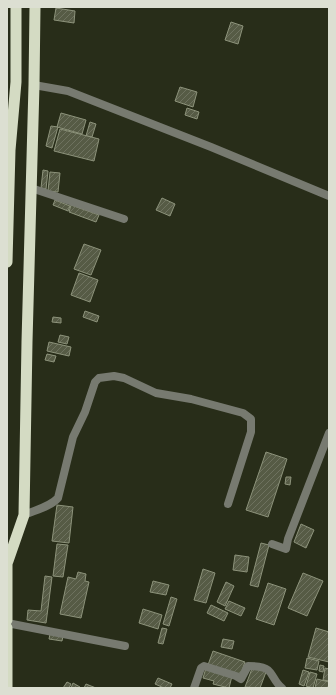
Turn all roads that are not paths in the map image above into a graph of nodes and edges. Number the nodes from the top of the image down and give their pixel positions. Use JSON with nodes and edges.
{"nodes":[{"id":1,"x":16,"y":7,"type":"edge"},
{"id":2,"x":34,"y":7,"type":"edge"},
{"id":3,"x":34,"y":85,"type":"junction"},
{"id":4,"x":31,"y":188,"type":"junction"},
{"id":5,"x":329,"y":196,"type":"edge"},
{"id":6,"x":124,"y":219,"type":"dead end"},
{"id":7,"x":7,"y":262,"type":"edge"},
{"id":8,"x":329,"y":433,"type":"edge"},
{"id":9,"x":228,"y":504,"type":"dead end"},
{"id":10,"x":24,"y":515,"type":"junction"},
{"id":11,"x":272,"y":544,"type":"dead end"},
{"id":12,"x":7,"y":557,"type":"edge"},
{"id":13,"x":7,"y":622,"type":"edge"},
{"id":14,"x":7,"y":628,"type":"edge"},
{"id":15,"x":125,"y":646,"type":"dead end"},
{"id":16,"x":7,"y":688,"type":"edge"},
{"id":17,"x":194,"y":688,"type":"edge"},
{"id":18,"x":282,"y":688,"type":"edge"}],
"edges":[{"from":1,"to":7,"type":"highway"},
{"from":2,"to":3,"type":"highway"},
{"from":3,"to":4,"type":"highway"},
{"from":3,"to":5,"type":"street"},
{"from":4,"to":6,"type":"street"},
{"from":4,"to":10,"type":"highway"},
{"from":8,"to":11,"type":"street"},
{"from":9,"to":10,"type":"street"},
{"from":10,"to":12,"type":"highway"},
{"from":12,"to":13,"type":"highway"},
{"from":13,"to":15,"type":"street"},
{"from":14,"to":16,"type":"highway"},
{"from":17,"to":18,"type":"street"}]}
